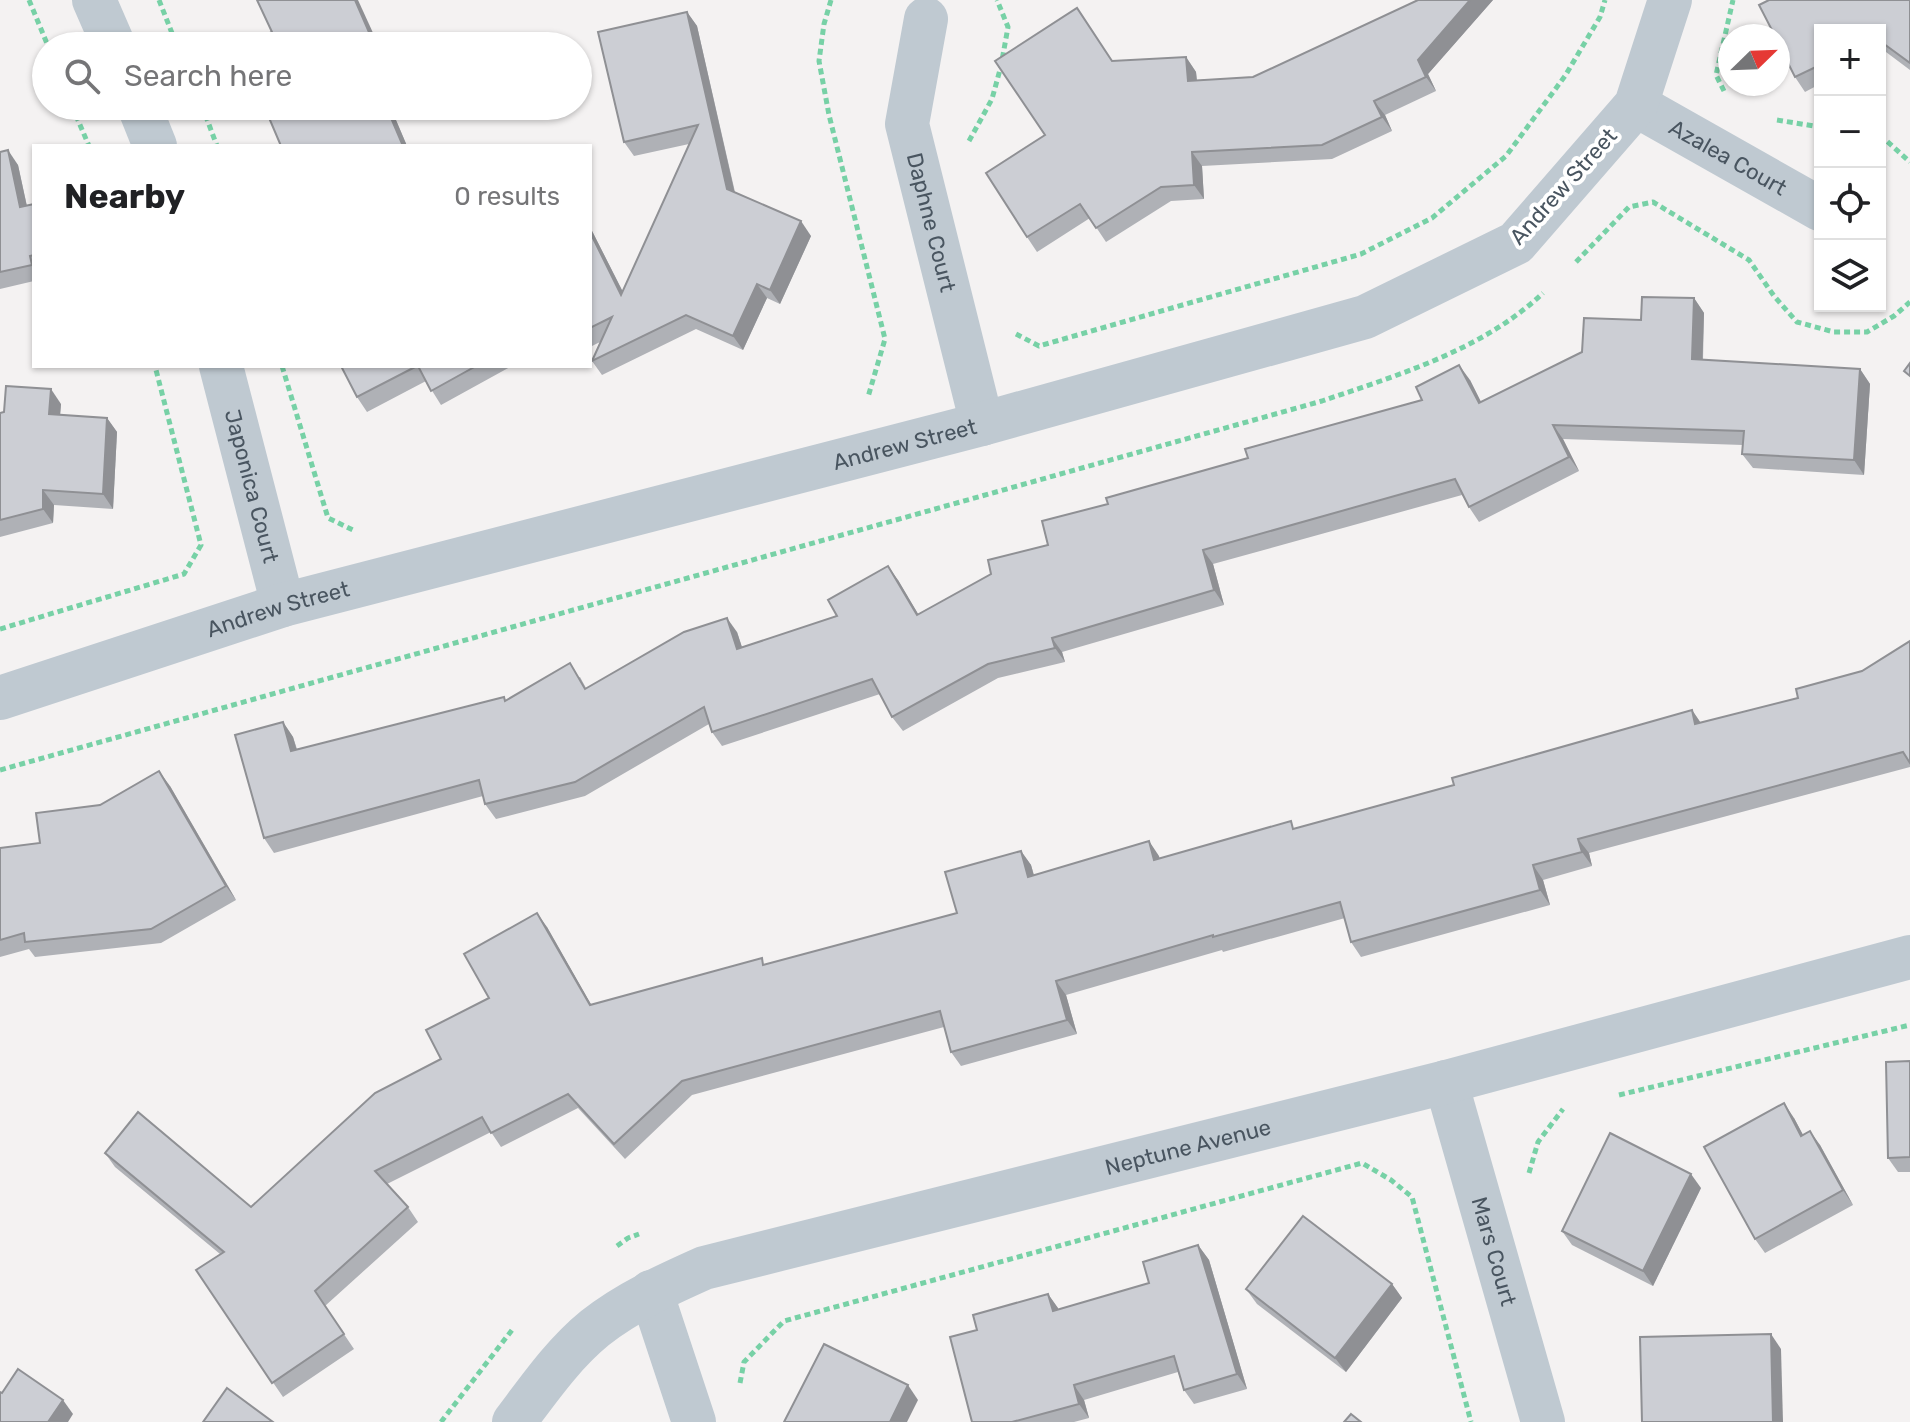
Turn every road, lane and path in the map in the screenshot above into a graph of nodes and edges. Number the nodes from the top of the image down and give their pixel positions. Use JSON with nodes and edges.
{"nodes":[{"id":1,"x":29,"y":0,"type":"edge"},
{"id":2,"x":94,"y":0,"type":"edge"},
{"id":3,"x":159,"y":0,"type":"edge"},
{"id":4,"x":831,"y":0,"type":"edge"},
{"id":5,"x":997,"y":0,"type":"edge"},
{"id":6,"x":1605,"y":0,"type":"edge"},
{"id":7,"x":1670,"y":0,"type":"edge"},
{"id":8,"x":1733,"y":0,"type":"edge"},
{"id":9,"x":926,"y":19,"type":"dead end"},
{"id":10,"x":1728,"y":24,"type":"edge"},
{"id":11,"x":42,"y":32,"type":"edge"},
{"id":12,"x":108,"y":32,"type":"edge"},
{"id":13,"x":172,"y":32,"type":"edge"},
{"id":14,"x":1636,"y":105,"type":"junction"},
{"id":15,"x":1767,"y":119,"type":"dead end"},
{"id":16,"x":78,"y":120,"type":"edge"},
{"id":17,"x":145,"y":120,"type":"edge"},
{"id":18,"x":207,"y":120,"type":"edge"},
{"id":19,"x":1814,"y":126,"type":"edge"},
{"id":20,"x":1886,"y":140,"type":"edge"},
{"id":21,"x":88,"y":144,"type":"edge"},
{"id":22,"x":154,"y":144,"type":"edge"},
{"id":23,"x":216,"y":144,"type":"edge"},
{"id":24,"x":962,"y":154,"type":"dead end"},
{"id":25,"x":1910,"y":162,"type":"edge"},
{"id":26,"x":1814,"y":206,"type":"edge"},
{"id":27,"x":1569,"y":268,"type":"dead end"},
{"id":28,"x":1549,"y":287,"type":"dead end"},
{"id":29,"x":1910,"y":302,"type":"edge"},
{"id":30,"x":1006,"y":329,"type":"dead end"},
{"id":31,"x":156,"y":368,"type":"edge"},
{"id":32,"x":222,"y":368,"type":"edge"},
{"id":33,"x":283,"y":368,"type":"edge"},
{"id":34,"x":854,"y":401,"type":"dead end"},
{"id":35,"x":982,"y":424,"type":"junction"},
{"id":36,"x":364,"y":535,"type":"dead end"},
{"id":37,"x":283,"y":605,"type":"junction"},
{"id":38,"x":0,"y":629,"type":"edge"},
{"id":39,"x":0,"y":698,"type":"edge"},
{"id":40,"x":0,"y":770,"type":"edge"},
{"id":41,"x":1910,"y":957,"type":"edge"},
{"id":42,"x":1910,"y":1025,"type":"edge"},
{"id":43,"x":1446,"y":1082,"type":"junction"},
{"id":44,"x":1606,"y":1098,"type":"dead end"},
{"id":45,"x":1576,"y":1106,"type":"dead end"},
{"id":46,"x":1528,"y":1177,"type":"dead end"},
{"id":47,"x":651,"y":1292,"type":"junction"},
{"id":48,"x":739,"y":1389,"type":"dead end"},
{"id":49,"x":514,"y":1422,"type":"edge"},
{"id":50,"x":694,"y":1422,"type":"edge"},
{"id":51,"x":1471,"y":1422,"type":"edge"},
{"id":52,"x":1543,"y":1422,"type":"edge"}],
"edges":[{"from":1,"to":11,"type":"path"},
{"from":2,"to":12,"type":"street"},
{"from":3,"to":13,"type":"path"},
{"from":4,"to":34,"type":"path"},
{"from":5,"to":24,"type":"path"},
{"from":6,"to":30,"type":"path"},
{"from":7,"to":14,"type":"street","name":"Andrew Street"},
{"from":8,"to":10,"type":"path"},
{"from":9,"to":35,"type":"street","name":"Daphne Court"},
{"from":14,"to":26,"type":"street","name":"Azalea Court"},
{"from":14,"to":35,"type":"street","name":"Andrew Street"},
{"from":15,"to":19,"type":"path"},
{"from":16,"to":21,"type":"path"},
{"from":17,"to":22,"type":"street"},
{"from":18,"to":23,"type":"path"},
{"from":20,"to":25,"type":"path"},
{"from":27,"to":29,"type":"path"},
{"from":28,"to":40,"type":"path"},
{"from":31,"to":38,"type":"path"},
{"from":32,"to":37,"type":"street","name":"Japonica Court"},
{"from":33,"to":36,"type":"path"},
{"from":35,"to":37,"type":"street","name":"Andrew Street"},
{"from":37,"to":39,"type":"street","name":"Andrew Street"},
{"from":41,"to":43,"type":"street","name":"Neptune Avenue"},
{"from":42,"to":44,"type":"path"},
{"from":43,"to":47,"type":"street","name":"Neptune Avenue"},
{"from":43,"to":52,"type":"street","name":"Mars Court"},
{"from":45,"to":46,"type":"path"},
{"from":47,"to":49,"type":"street","name":"Neptune Avenue"},
{"from":47,"to":50,"type":"street"},
{"from":48,"to":51,"type":"path"}]}
